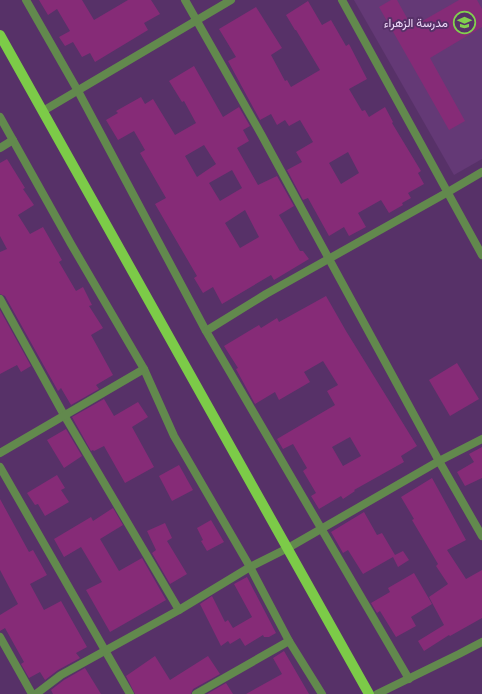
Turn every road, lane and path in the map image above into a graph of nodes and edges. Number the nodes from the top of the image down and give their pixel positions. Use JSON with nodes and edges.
{"nodes":[{"id":1,"x":26,"y":0,"type":"edge"},
{"id":2,"x":185,"y":0,"type":"edge"},
{"id":3,"x":232,"y":0,"type":"edge"},
{"id":4,"x":342,"y":0,"type":"edge"},
{"id":5,"x":197,"y":20,"type":"junction"},
{"id":6,"x":0,"y":35,"type":"edge"},
{"id":7,"x":78,"y":91,"type":"junction"},
{"id":8,"x":43,"y":111,"type":"junction"},
{"id":9,"x":0,"y":117,"type":"edge"},
{"id":10,"x":13,"y":140,"type":"junction"},
{"id":11,"x":0,"y":148,"type":"edge"},
{"id":12,"x":482,"y":172,"type":"edge"},
{"id":13,"x":448,"y":192,"type":"junction"},
{"id":14,"x":482,"y":255,"type":"edge"},
{"id":15,"x":330,"y":259,"type":"junction"},
{"id":16,"x":0,"y":299,"type":"edge"},
{"id":17,"x":206,"y":332,"type":"junction"},
{"id":18,"x":144,"y":369,"type":"junction"},
{"id":19,"x":64,"y":415,"type":"junction"},
{"id":20,"x":482,"y":439,"type":"edge"},
{"id":21,"x":0,"y":453,"type":"edge"},
{"id":22,"x":439,"y":461,"type":"junction"},
{"id":23,"x":0,"y":467,"type":"edge"},
{"id":24,"x":322,"y":528,"type":"junction"},
{"id":25,"x":482,"y":536,"type":"edge"},
{"id":26,"x":288,"y":548,"type":"junction"},
{"id":27,"x":250,"y":567,"type":"junction"},
{"id":28,"x":179,"y":610,"type":"junction"},
{"id":29,"x":0,"y":637,"type":"edge"},
{"id":30,"x":290,"y":641,"type":"junction"},
{"id":31,"x":482,"y":642,"type":"edge"},
{"id":32,"x":106,"y":651,"type":"junction"},
{"id":33,"x":409,"y":678,"type":"junction"},
{"id":34,"x":32,"y":694,"type":"edge"},
{"id":35,"x":36,"y":694,"type":"edge"},
{"id":36,"x":130,"y":694,"type":"edge"},
{"id":37,"x":196,"y":694,"type":"edge"},
{"id":38,"x":322,"y":694,"type":"edge"},
{"id":39,"x":369,"y":694,"type":"edge"},
{"id":40,"x":377,"y":694,"type":"edge"}],
"edges":[{"from":1,"to":7,"type":"street"},
{"from":2,"to":5,"type":"street"},
{"from":3,"to":5,"type":"street"},
{"from":4,"to":13,"type":"street"},
{"from":5,"to":7,"type":"street"},
{"from":5,"to":15,"type":"street"},
{"from":6,"to":8,"type":"main road"},
{"from":7,"to":8,"type":"street"},
{"from":7,"to":17,"type":"street"},
{"from":8,"to":26,"type":"main road"},
{"from":9,"to":10,"type":"street"},
{"from":10,"to":11,"type":"street"},
{"from":10,"to":18,"type":"street"},
{"from":12,"to":13,"type":"street"},
{"from":13,"to":14,"type":"street"},
{"from":13,"to":15,"type":"street"},
{"from":15,"to":17,"type":"street"},
{"from":15,"to":22,"type":"street"},
{"from":16,"to":19,"type":"street"},
{"from":17,"to":24,"type":"street"},
{"from":18,"to":19,"type":"street"},
{"from":18,"to":27,"type":"street"},
{"from":19,"to":21,"type":"street"},
{"from":19,"to":28,"type":"street"},
{"from":20,"to":22,"type":"street"},
{"from":22,"to":24,"type":"street"},
{"from":22,"to":25,"type":"street"},
{"from":23,"to":32,"type":"street"},
{"from":24,"to":26,"type":"street"},
{"from":24,"to":33,"type":"street"},
{"from":26,"to":27,"type":"street"},
{"from":26,"to":39,"type":"main road"},
{"from":27,"to":28,"type":"street"},
{"from":27,"to":30,"type":"street"},
{"from":28,"to":32,"type":"street"},
{"from":29,"to":34,"type":"street"},
{"from":30,"to":37,"type":"street"},
{"from":30,"to":38,"type":"street"},
{"from":31,"to":33,"type":"street"},
{"from":32,"to":35,"type":"street"},
{"from":32,"to":36,"type":"street"},
{"from":33,"to":40,"type":"street"}]}
